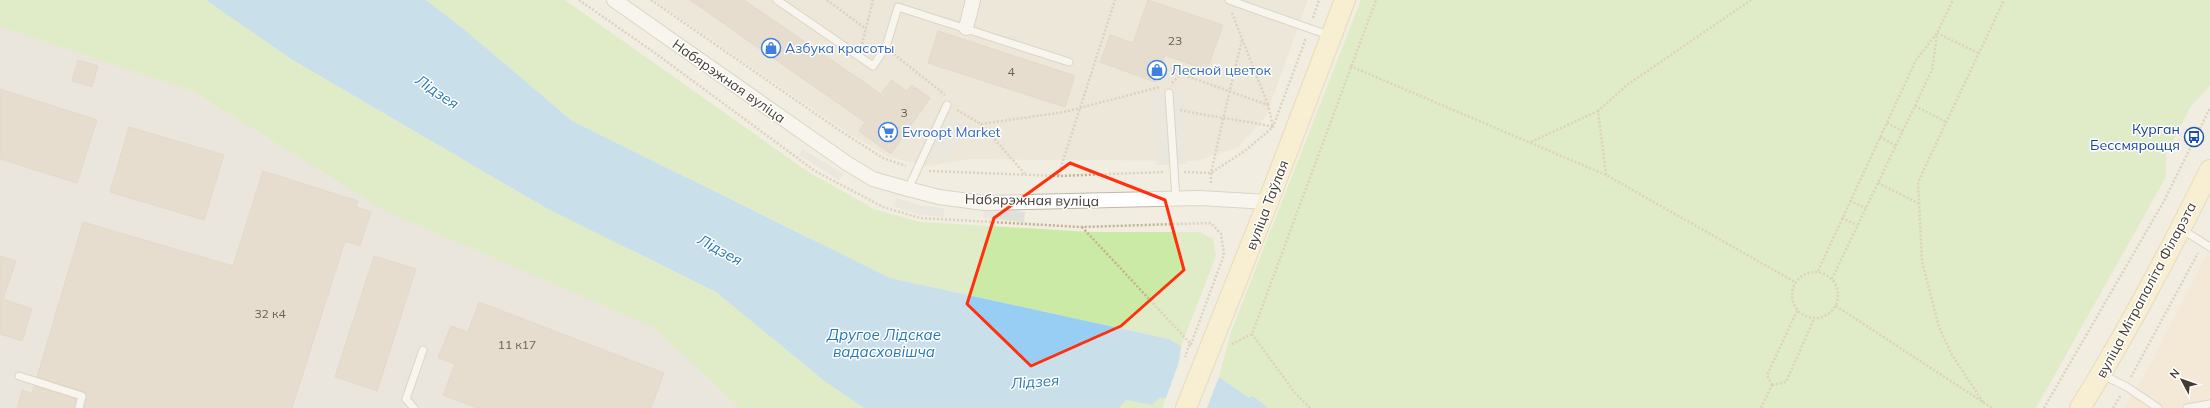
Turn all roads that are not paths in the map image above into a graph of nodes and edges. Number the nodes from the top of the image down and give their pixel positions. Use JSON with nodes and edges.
{"nodes":[{"id":1,"x":614,"y":0,"type":"edge"},
{"id":2,"x":777,"y":0,"type":"edge"},
{"id":3,"x":973,"y":0,"type":"edge"},
{"id":4,"x":1344,"y":0,"type":"edge"},
{"id":5,"x":1229,"y":3,"type":"edge"},
{"id":6,"x":966,"y":28,"type":"junction"},
{"id":7,"x":1331,"y":36,"type":"junction"},
{"id":8,"x":1069,"y":62,"type":"dead end"},
{"id":9,"x":1169,"y":93,"type":"dead end"},
{"id":10,"x":948,"y":105,"type":"road end"},
{"id":11,"x":2210,"y":170,"type":"edge"},
{"id":12,"x":908,"y":190,"type":"junction"},
{"id":13,"x":1176,"y":199,"type":"junction"},
{"id":14,"x":1268,"y":202,"type":"junction"},
{"id":15,"x":2181,"y":229,"type":"junction"},
{"id":16,"x":2210,"y":247,"type":"edge"},
{"id":17,"x":423,"y":350,"type":"dead end"},
{"id":18,"x":2101,"y":374,"type":"junction"},
{"id":19,"x":20,"y":376,"type":"dead end"},
{"id":20,"x":2210,"y":404,"type":"edge"},
{"id":21,"x":79,"y":408,"type":"edge"},
{"id":22,"x":414,"y":408,"type":"edge"},
{"id":23,"x":1186,"y":408,"type":"edge"},
{"id":24,"x":2080,"y":408,"type":"edge"},
{"id":25,"x":2158,"y":408,"type":"edge"},
{"id":26,"x":2187,"y":408,"type":"edge"}],
"edges":[{"from":1,"to":12,"type":"street","name":"Набярэжная вуліца"},
{"from":2,"to":6,"type":"lane"},
{"from":3,"to":6,"type":"street"},
{"from":4,"to":7,"type":"main road","name":"вуліца Таўлая"},
{"from":5,"to":7,"type":"lane"},
{"from":6,"to":8,"type":"lane"},
{"from":7,"to":14,"type":"main road","name":"вуліца Таўлая"},
{"from":9,"to":13,"type":"lane"},
{"from":10,"to":12,"type":"lane"},
{"from":11,"to":15,"type":"main road","name":"вуліца Мітрапаліта Філарэта"},
{"from":12,"to":13,"type":"street","name":"Набярэжная вуліца"},
{"from":13,"to":14,"type":"street","name":"Набярэжная вуліца"},
{"from":14,"to":23,"type":"main road","name":"вуліца Таўлая"},
{"from":15,"to":16,"type":"lane"},
{"from":15,"to":18,"type":"main road","name":"вуліца Мітрапаліта Філарэта"},
{"from":17,"to":22,"type":"lane"},
{"from":18,"to":24,"type":"main road","name":"вуліца Мітрапаліта Філарэта"},
{"from":18,"to":25,"type":"lane"},
{"from":19,"to":21,"type":"lane"},
{"from":20,"to":26,"type":"lane"}]}
